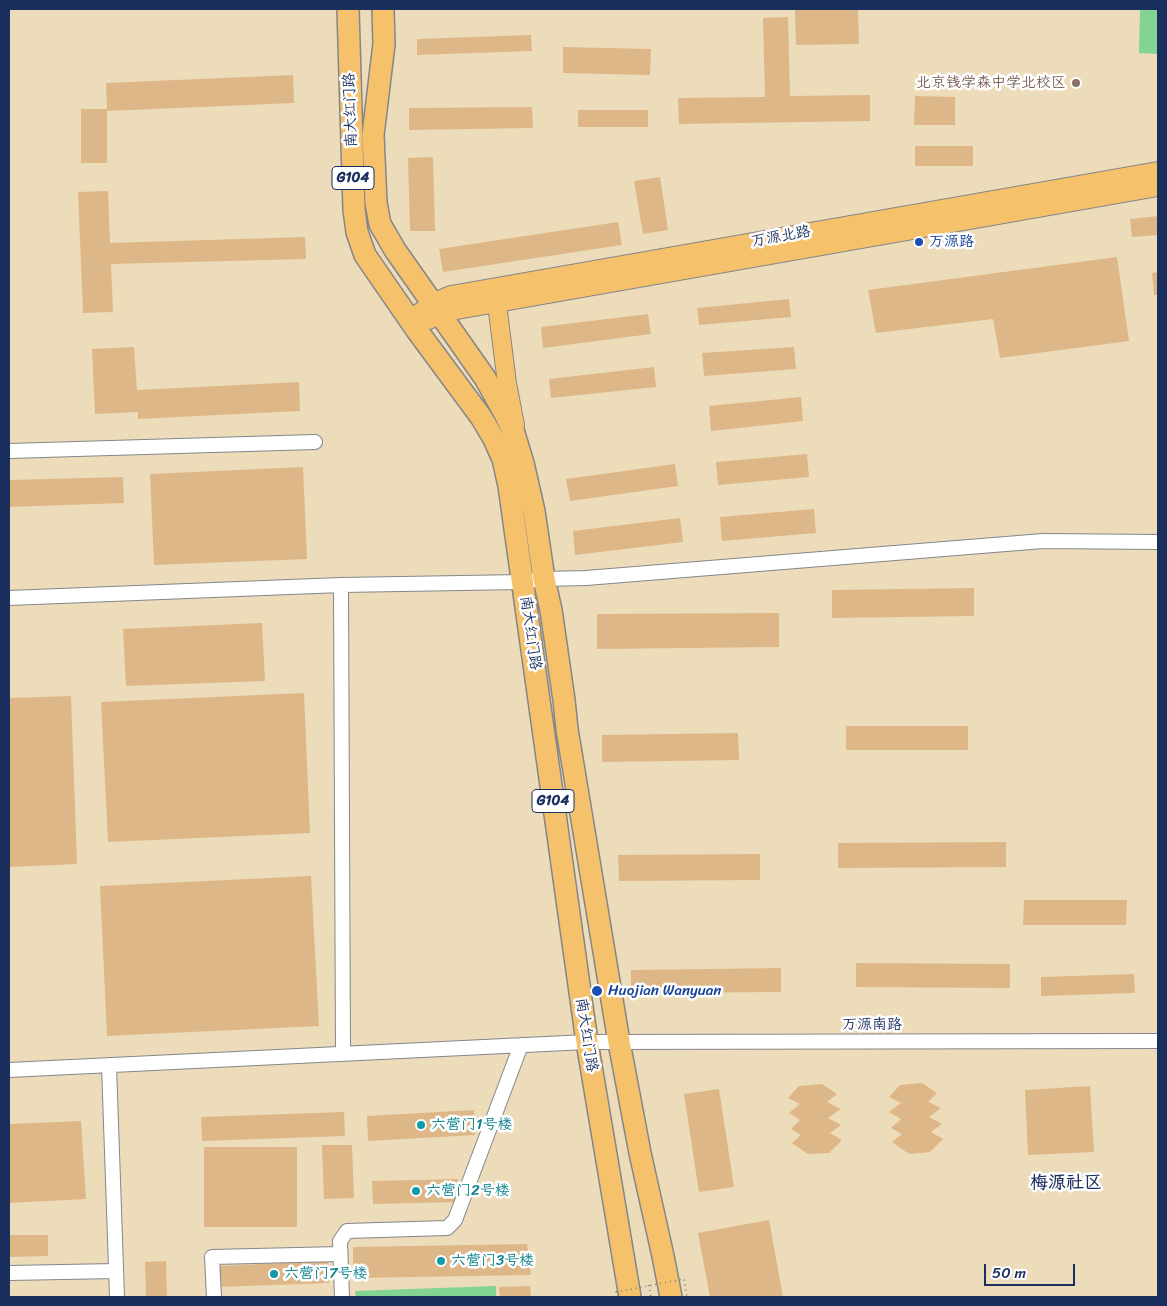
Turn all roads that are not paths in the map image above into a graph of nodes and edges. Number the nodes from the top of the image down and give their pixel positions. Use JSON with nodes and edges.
{"nodes":[{"id":1,"x":348,"y":9,"type":"edge"},
{"id":2,"x":383,"y":9,"type":"edge"},
{"id":3,"x":1158,"y":171,"type":"edge"},
{"id":4,"x":1158,"y":187,"type":"edge"},
{"id":5,"x":497,"y":304,"type":"junction"},
{"id":6,"x":437,"y":308,"type":"junction"},
{"id":7,"x":413,"y":325,"type":"junction"},
{"id":8,"x":315,"y":442,"type":"dead end"},
{"id":9,"x":9,"y":451,"type":"edge"},
{"id":10,"x":523,"y":463,"type":"junction"},
{"id":11,"x":1158,"y":542,"type":"edge"},
{"id":12,"x":544,"y":579,"type":"junction"},
{"id":13,"x":522,"y":582,"type":"junction"},
{"id":14,"x":341,"y":585,"type":"junction"},
{"id":15,"x":9,"y":598,"type":"edge"},
{"id":16,"x":1158,"y":1041,"type":"edge"},
{"id":17,"x":587,"y":1042,"type":"junction"},
{"id":18,"x":619,"y":1042,"type":"junction"},
{"id":19,"x":521,"y":1045,"type":"junction"},
{"id":20,"x":343,"y":1054,"type":"junction"},
{"id":21,"x":108,"y":1065,"type":"junction"},
{"id":22,"x":9,"y":1070,"type":"edge"},
{"id":23,"x":340,"y":1254,"type":"junction"},
{"id":24,"x":116,"y":1271,"type":"junction"},
{"id":25,"x":9,"y":1273,"type":"edge"},
{"id":26,"x":117,"y":1297,"type":"edge"},
{"id":27,"x":214,"y":1297,"type":"edge"},
{"id":28,"x":342,"y":1297,"type":"edge"},
{"id":29,"x":630,"y":1297,"type":"edge"},
{"id":30,"x":671,"y":1297,"type":"edge"}],
"edges":[{"from":1,"to":7,"type":"highway","name":"南大红门路","number":"G104"},
{"from":2,"to":6,"type":"highway","name":"南大红门路","number":"G104"},
{"from":3,"to":6,"type":"main road","name":"万源北路"},
{"from":4,"to":5,"type":"main road","name":"万源北路"},
{"from":5,"to":6,"type":"main road","name":"万源北路"},
{"from":5,"to":10,"type":"main road"},
{"from":6,"to":7,"type":"main road"},
{"from":6,"to":10,"type":"highway","name":"南大红门路","number":"G104"},
{"from":7,"to":13,"type":"highway","name":"南大红门路","number":"G104"},
{"from":8,"to":9,"type":"street"},
{"from":10,"to":12,"type":"highway","name":"南大红门路","number":"G104"},
{"from":11,"to":12,"type":"street"},
{"from":12,"to":13,"type":"street"},
{"from":12,"to":18,"type":"highway","name":"南大红门路","number":"G104"},
{"from":13,"to":14,"type":"street"},
{"from":13,"to":17,"type":"highway","name":"南大红门路","number":"G104"},
{"from":14,"to":15,"type":"street"},
{"from":14,"to":20,"type":"street"},
{"from":16,"to":18,"type":"street","name":"万源南路"},
{"from":17,"to":18,"type":"street","name":"万源南路"},
{"from":17,"to":19,"type":"street","name":"万源南路"},
{"from":17,"to":29,"type":"highway","name":"南大红门路","number":"G104"},
{"from":18,"to":30,"type":"highway","number":"G104"},
{"from":19,"to":20,"type":"street","name":"万源南路"},
{"from":19,"to":23,"type":"street"},
{"from":20,"to":21,"type":"street","name":"万源南路"},
{"from":21,"to":22,"type":"street","name":"万源南路"},
{"from":21,"to":24,"type":"street"},
{"from":23,"to":27,"type":"street"},
{"from":23,"to":28,"type":"street"},
{"from":24,"to":25,"type":"street"},
{"from":24,"to":26,"type":"street"}]}
